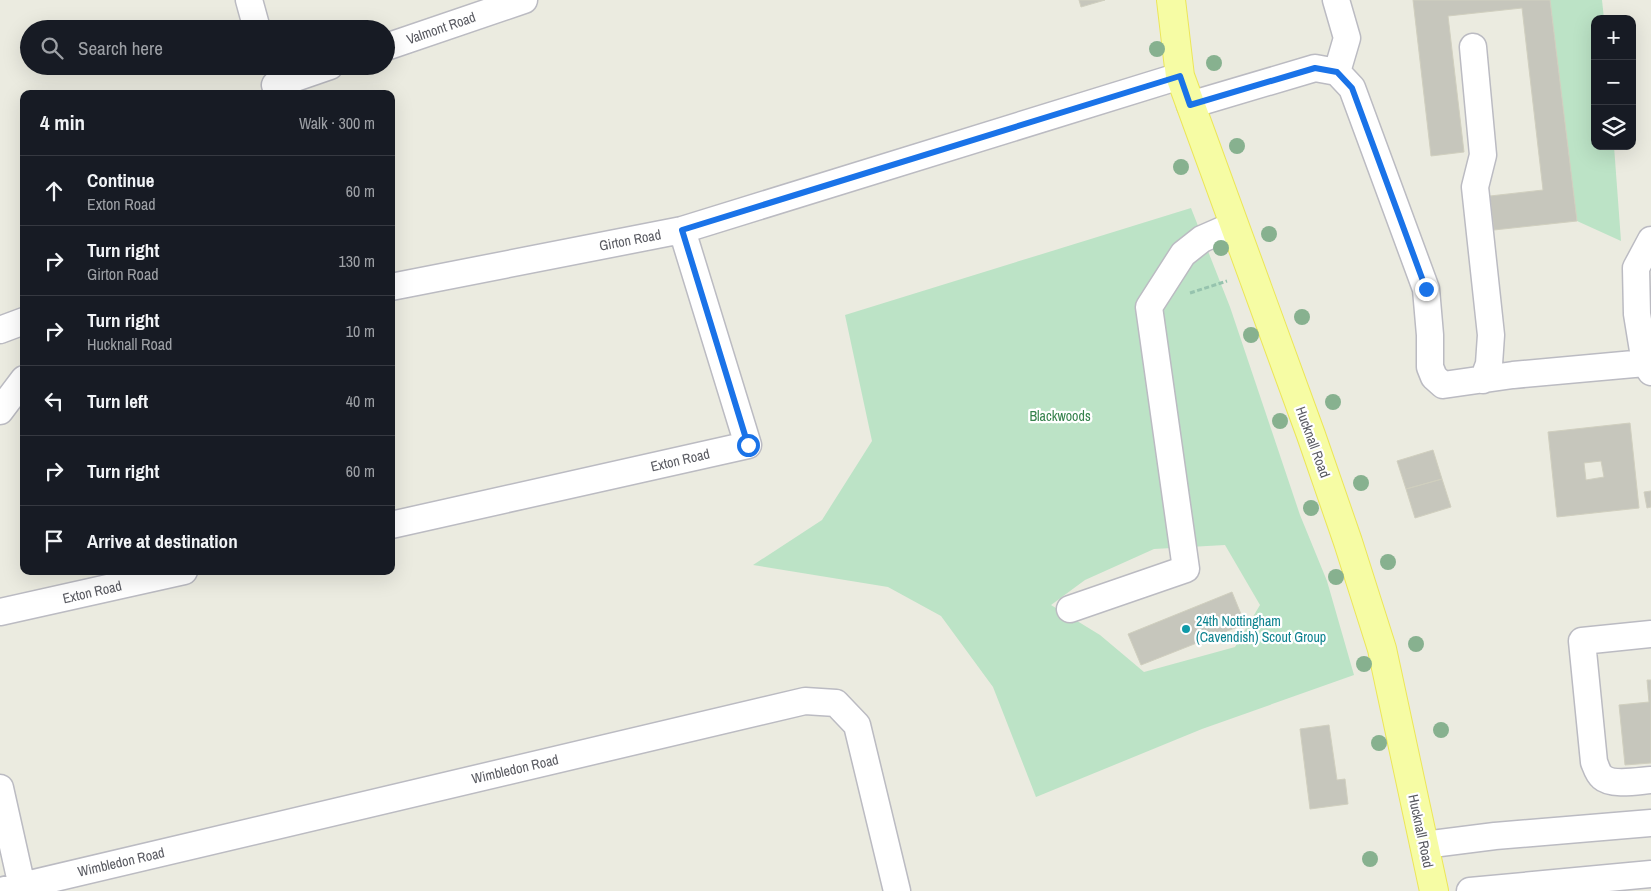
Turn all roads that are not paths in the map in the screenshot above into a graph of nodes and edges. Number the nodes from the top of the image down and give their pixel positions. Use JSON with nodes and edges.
{"nodes":[{"id":1,"x":249,"y":0,"type":"edge"},
{"id":2,"x":524,"y":0,"type":"edge"},
{"id":3,"x":1171,"y":0,"type":"edge"},
{"id":4,"x":1336,"y":0,"type":"edge"},
{"id":5,"x":255,"y":20,"type":"edge"},
{"id":6,"x":395,"y":44,"type":"edge"},
{"id":7,"x":1473,"y":47,"type":"dead end"},
{"id":8,"x":1337,"y":72,"type":"junction"},
{"id":9,"x":297,"y":75,"type":"edge"},
{"id":10,"x":1180,"y":76,"type":"junction"},
{"id":11,"x":272,"y":82,"type":"edge"},
{"id":12,"x":1190,"y":105,"type":"junction"},
{"id":13,"x":1234,"y":225,"type":"junction"},
{"id":14,"x":682,"y":230,"type":"junction"},
{"id":15,"x":1651,"y":240,"type":"edge"},
{"id":16,"x":395,"y":287,"type":"edge"},
{"id":17,"x":20,"y":322,"type":"edge"},
{"id":18,"x":0,"y":330,"type":"edge"},
{"id":19,"x":1648,"y":368,"type":"edge"},
{"id":20,"x":1483,"y":380,"type":"junction"},
{"id":21,"x":20,"y":384,"type":"edge"},
{"id":22,"x":0,"y":412,"type":"edge"},
{"id":23,"x":395,"y":524,"type":"edge"},
{"id":24,"x":166,"y":575,"type":"edge"},
{"id":25,"x":1070,"y":609,"type":"dead end"},
{"id":26,"x":0,"y":612,"type":"edge"},
{"id":27,"x":1651,"y":634,"type":"edge"},
{"id":28,"x":1651,"y":780,"type":"edge"},
{"id":29,"x":0,"y":788,"type":"edge"},
{"id":30,"x":1651,"y":823,"type":"edge"},
{"id":31,"x":1424,"y":845,"type":"junction"},
{"id":32,"x":1651,"y":874,"type":"edge"},
{"id":33,"x":15,"y":889,"type":"edge"},
{"id":34,"x":897,"y":891,"type":"edge"},
{"id":35,"x":1434,"y":891,"type":"edge"},
{"id":36,"x":1470,"y":891,"type":"edge"}],
"edges":[{"from":1,"to":5,"type":"street"},
{"from":2,"to":6,"type":"street","name":"Valmont Road"},
{"from":3,"to":10,"type":"main road","name":"Hucknall Road"},
{"from":4,"to":8,"type":"street"},
{"from":7,"to":20,"type":"street"},
{"from":8,"to":12,"type":"street"},
{"from":8,"to":20,"type":"street"},
{"from":9,"to":11,"type":"street"},
{"from":10,"to":12,"type":"main road","name":"Hucknall Road"},
{"from":10,"to":14,"type":"street","name":"Girton Road"},
{"from":12,"to":13,"type":"main road","name":"Hucknall Road"},
{"from":13,"to":25,"type":"street"},
{"from":13,"to":31,"type":"main road","name":"Hucknall Road"},
{"from":14,"to":16,"type":"street","name":"Girton Road"},
{"from":14,"to":23,"type":"street","name":"Exton Road"},
{"from":15,"to":19,"type":"street"},
{"from":17,"to":18,"type":"street"},
{"from":19,"to":20,"type":"street"},
{"from":21,"to":22,"type":"street"},
{"from":24,"to":26,"type":"street","name":"Exton Road"},
{"from":27,"to":28,"type":"street"},
{"from":29,"to":33,"type":"street"},
{"from":30,"to":31,"type":"street"},
{"from":31,"to":35,"type":"main road","name":"Hucknall Road"},
{"from":32,"to":36,"type":"street"},
{"from":33,"to":34,"type":"street","name":"Wimbledon Road"}]}
